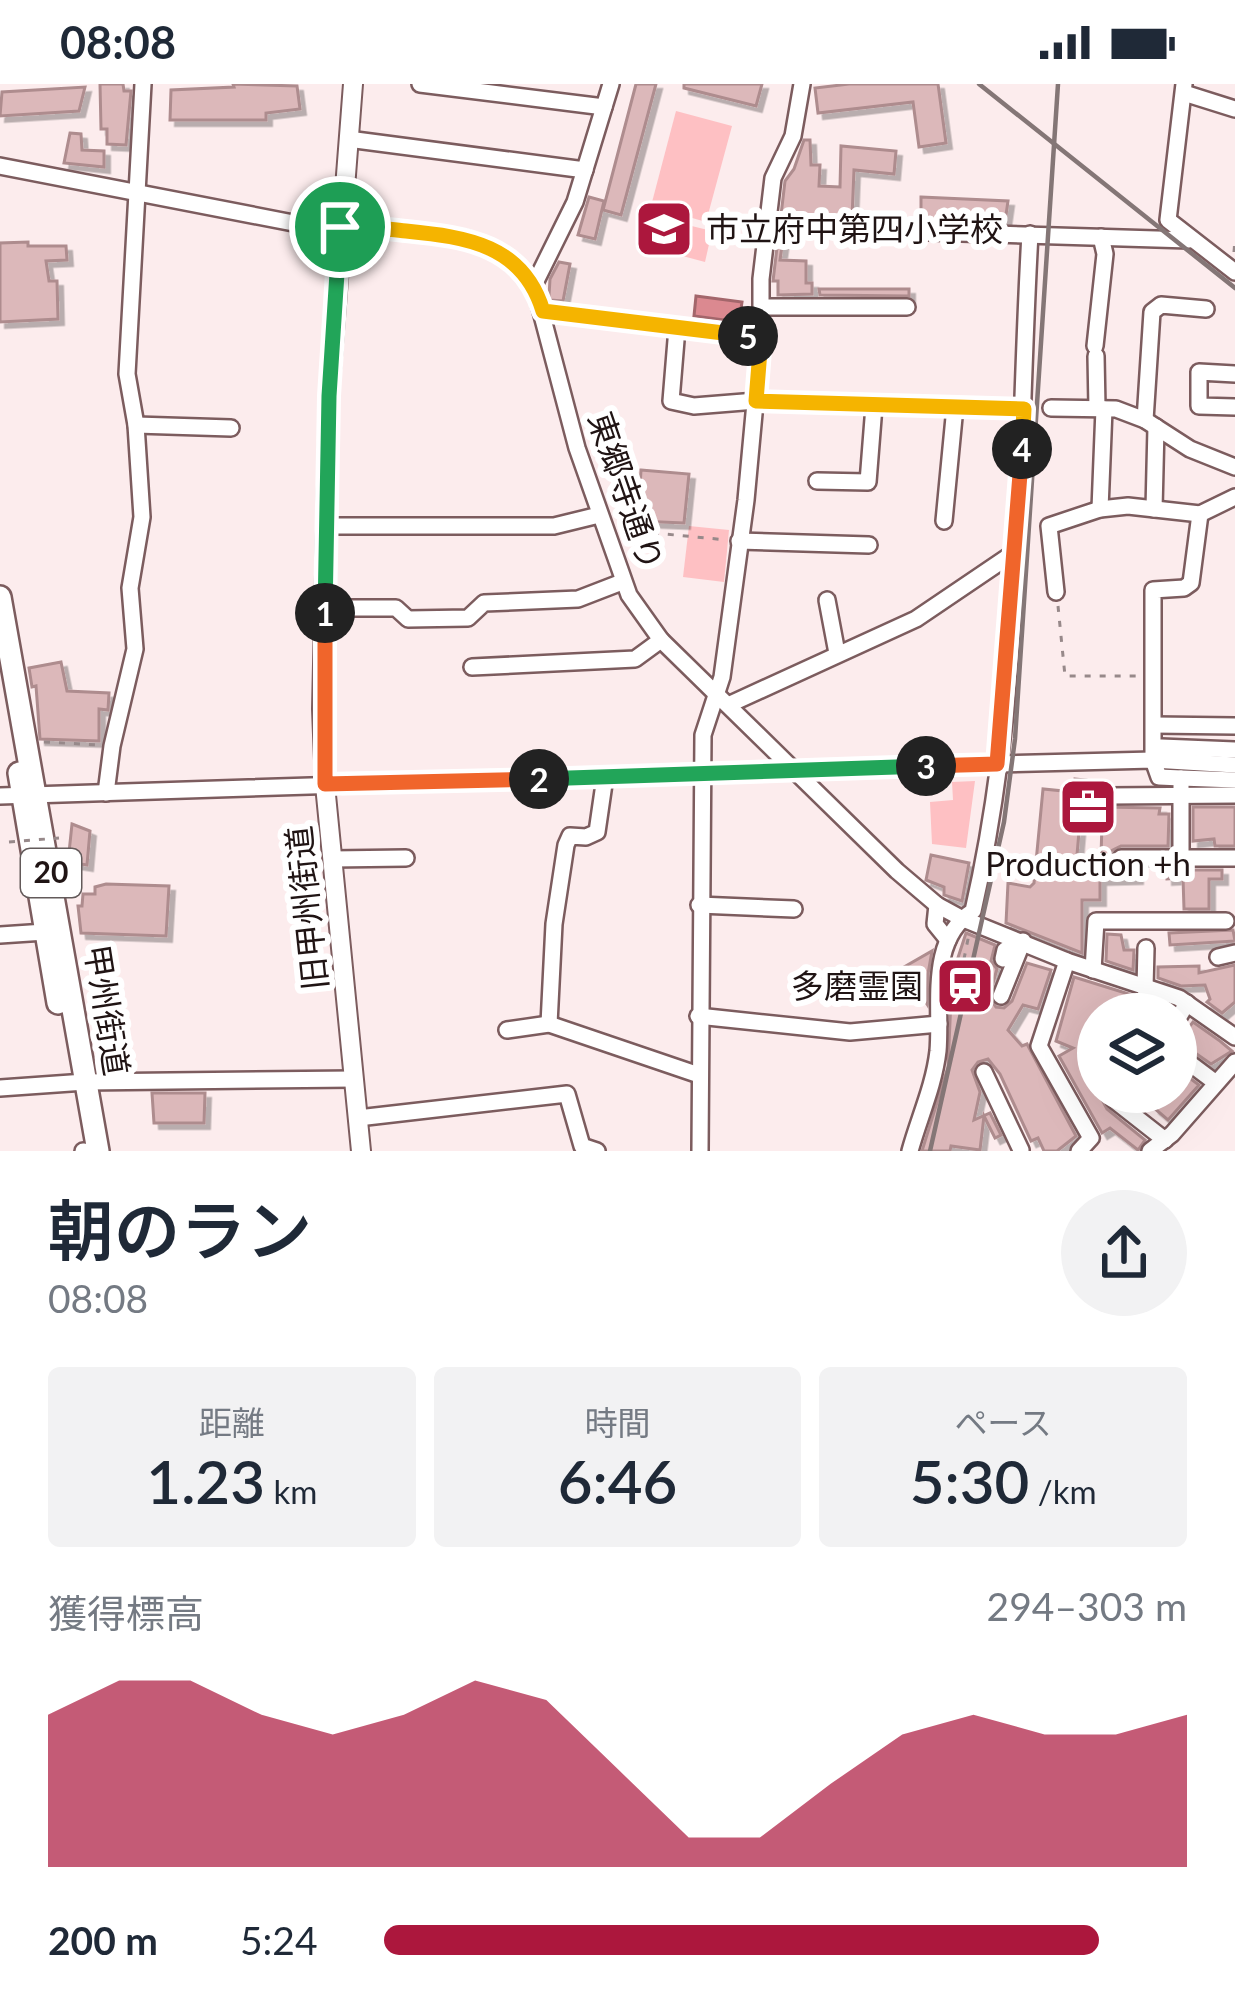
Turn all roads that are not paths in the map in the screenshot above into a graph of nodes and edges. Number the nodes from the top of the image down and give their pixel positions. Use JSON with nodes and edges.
{"nodes":[{"id":1,"x":143,"y":84,"type":"edge"},
{"id":2,"x":353,"y":84,"type":"edge"},
{"id":3,"x":420,"y":84,"type":"edge"},
{"id":4,"x":611,"y":84,"type":"edge"},
{"id":5,"x":802,"y":84,"type":"edge"},
{"id":6,"x":1184,"y":89,"type":"edge"},
{"id":7,"x":604,"y":107,"type":"junction"},
{"id":8,"x":1235,"y":109,"type":"edge"},
{"id":9,"x":348,"y":140,"type":"junction"},
{"id":10,"x":0,"y":166,"type":"edge"},
{"id":11,"x":585,"y":170,"type":"junction"},
{"id":12,"x":136,"y":193,"type":"junction"},
{"id":13,"x":766,"y":226,"type":"junction"},
{"id":14,"x":340,"y":227,"type":"junction"},
{"id":15,"x":1030,"y":234,"type":"junction"},
{"id":16,"x":1101,"y":237,"type":"junction"},
{"id":17,"x":1189,"y":239,"type":"junction"},
{"id":18,"x":1234,"y":272,"type":"edge"},
{"id":19,"x":534,"y":285,"type":"junction"},
{"id":20,"x":762,"y":307,"type":"junction"},
{"id":21,"x":908,"y":307,"type":"dead end"},
{"id":22,"x":1206,"y":308,"type":"dead end"},
{"id":23,"x":543,"y":311,"type":"junction"},
{"id":24,"x":677,"y":328,"type":"junction"},
{"id":25,"x":761,"y":338,"type":"junction"},
{"id":26,"x":1235,"y":374,"type":"edge"},
{"id":27,"x":756,"y":401,"type":"junction"},
{"id":28,"x":874,"y":406,"type":"junction"},
{"id":29,"x":955,"y":407,"type":"junction"},
{"id":30,"x":1235,"y":407,"type":"edge"},
{"id":31,"x":1051,"y":408,"type":"dead end"},
{"id":32,"x":1101,"y":408,"type":"junction"},
{"id":33,"x":1024,"y":409,"type":"junction"},
{"id":34,"x":1150,"y":424,"type":"junction"},
{"id":35,"x":136,"y":425,"type":"junction"},
{"id":36,"x":231,"y":428,"type":"dead end"},
{"id":37,"x":1235,"y":467,"type":"edge"},
{"id":38,"x":817,"y":481,"type":"dead end"},
{"id":39,"x":1235,"y":497,"type":"edge"},
{"id":40,"x":1154,"y":508,"type":"junction"},
{"id":41,"x":1100,"y":509,"type":"junction"},
{"id":42,"x":1200,"y":514,"type":"junction"},
{"id":43,"x":944,"y":521,"type":"dead end"},
{"id":44,"x":601,"y":522,"type":"junction"},
{"id":45,"x":328,"y":526,"type":"junction"},
{"id":46,"x":739,"y":541,"type":"junction"},
{"id":47,"x":869,"y":545,"type":"dead end"},
{"id":48,"x":1015,"y":552,"type":"junction"},
{"id":49,"x":622,"y":581,"type":"junction"},
{"id":50,"x":1056,"y":592,"type":"road end"},
{"id":51,"x":0,"y":597,"type":"edge"},
{"id":52,"x":827,"y":600,"type":"dead end"},
{"id":53,"x":325,"y":608,"type":"junction"},
{"id":54,"x":661,"y":640,"type":"junction"},
{"id":55,"x":837,"y":653,"type":"junction"},
{"id":56,"x":0,"y":657,"type":"edge"},
{"id":57,"x":472,"y":667,"type":"dead end"},
{"id":58,"x":723,"y":701,"type":"junction"},
{"id":59,"x":1154,"y":725,"type":"junction"},
{"id":60,"x":1235,"y":725,"type":"edge"},
{"id":61,"x":1235,"y":750,"type":"edge"},
{"id":62,"x":1154,"y":760,"type":"junction"},
{"id":63,"x":997,"y":764,"type":"junction"},
{"id":64,"x":1235,"y":765,"type":"edge"},
{"id":65,"x":795,"y":772,"type":"junction"},
{"id":66,"x":701,"y":775,"type":"junction"},
{"id":67,"x":605,"y":777,"type":"junction"},
{"id":68,"x":1181,"y":778,"type":"junction"},
{"id":69,"x":1235,"y":780,"type":"edge"},
{"id":70,"x":325,"y":784,"type":"junction"},
{"id":71,"x":106,"y":793,"type":"junction"},
{"id":72,"x":20,"y":795,"type":"edge"},
{"id":73,"x":1108,"y":796,"type":"dead end"},
{"id":74,"x":1181,"y":796,"type":"junction"},
{"id":75,"x":1235,"y":796,"type":"edge"},
{"id":76,"x":1121,"y":857,"type":"dead end"},
{"id":77,"x":1181,"y":858,"type":"junction"},
{"id":78,"x":1235,"y":858,"type":"edge"},
{"id":79,"x":332,"y":859,"type":"junction"},
{"id":80,"x":406,"y":859,"type":"dead end"},
{"id":81,"x":699,"y":905,"type":"junction"},
{"id":82,"x":937,"y":905,"type":"junction"},
{"id":83,"x":794,"y":909,"type":"dead end"},
{"id":84,"x":1226,"y":921,"type":"dead end"},
{"id":85,"x":969,"y":924,"type":"junction"},
{"id":86,"x":45,"y":932,"type":"junction"},
{"id":87,"x":0,"y":935,"type":"edge"},
{"id":88,"x":948,"y":940,"type":"junction"},
{"id":89,"x":1009,"y":947,"type":"junction"},
{"id":90,"x":1146,"y":948,"type":"dead end"},
{"id":91,"x":1066,"y":961,"type":"junction"},
{"id":92,"x":1093,"y":970,"type":"junction"},
{"id":93,"x":1147,"y":988,"type":"junction"},
{"id":94,"x":1145,"y":993,"type":"edge"},
{"id":95,"x":1160,"y":993,"type":"edge"},
{"id":96,"x":1001,"y":996,"type":"dead end"},
{"id":97,"x":1197,"y":1010,"type":"edge"},
{"id":98,"x":698,"y":1016,"type":"junction"},
{"id":99,"x":549,"y":1024,"type":"junction"},
{"id":100,"x":939,"y":1024,"type":"junction"},
{"id":101,"x":506,"y":1030,"type":"dead end"},
{"id":102,"x":1234,"y":1036,"type":"edge"},
{"id":103,"x":1235,"y":1062,"type":"edge"},
{"id":104,"x":1197,"y":1069,"type":"edge"},
{"id":105,"x":984,"y":1072,"type":"dead end"},
{"id":106,"x":699,"y":1075,"type":"junction"},
{"id":107,"x":354,"y":1079,"type":"junction"},
{"id":108,"x":79,"y":1082,"type":"junction"},
{"id":109,"x":1216,"y":1083,"type":"junction"},
{"id":110,"x":0,"y":1088,"type":"edge"},
{"id":111,"x":1131,"y":1113,"type":"edge"},
{"id":112,"x":358,"y":1118,"type":"junction"},
{"id":113,"x":1165,"y":1140,"type":"junction"},
{"id":114,"x":1023,"y":1150,"type":"edge"},
{"id":115,"x":84,"y":1151,"type":"edge"},
{"id":116,"x":98,"y":1151,"type":"edge"},
{"id":117,"x":361,"y":1151,"type":"edge"},
{"id":118,"x":597,"y":1151,"type":"edge"},
{"id":119,"x":700,"y":1151,"type":"edge"},
{"id":120,"x":910,"y":1151,"type":"edge"},
{"id":121,"x":1010,"y":1151,"type":"edge"},
{"id":122,"x":1079,"y":1151,"type":"edge"},
{"id":123,"x":1150,"y":1151,"type":"edge"}],
"edges":[{"from":1,"to":12,"type":"street"},
{"from":2,"to":9,"type":"main road","name":"旧甲州街道"},
{"from":3,"to":7,"type":"street"},
{"from":4,"to":7,"type":"street"},
{"from":5,"to":13,"type":"street"},
{"from":6,"to":8,"type":"street"},
{"from":6,"to":17,"type":"street"},
{"from":7,"to":11,"type":"street"},
{"from":9,"to":11,"type":"street"},
{"from":9,"to":14,"type":"main road","name":"旧甲州街道"},
{"from":10,"to":12,"type":"street"},
{"from":11,"to":19,"type":"street"},
{"from":12,"to":14,"type":"street"},
{"from":12,"to":35,"type":"street"},
{"from":13,"to":15,"type":"street"},
{"from":13,"to":20,"type":"street"},
{"from":14,"to":19,"type":"street"},
{"from":14,"to":45,"type":"main road","name":"旧甲州街道"},
{"from":15,"to":16,"type":"street"},
{"from":15,"to":33,"type":"street"},
{"from":16,"to":17,"type":"street"},
{"from":16,"to":32,"type":"street"},
{"from":17,"to":18,"type":"street"},
{"from":19,"to":23,"type":"street","name":"東郷寺通り"},
{"from":20,"to":21,"type":"street"},
{"from":20,"to":25,"type":"street"},
{"from":22,"to":34,"type":"street"},
{"from":23,"to":24,"type":"street"},
{"from":23,"to":44,"type":"street","name":"東郷寺通り"},
{"from":24,"to":25,"type":"street"},
{"from":24,"to":27,"type":"street"},
{"from":25,"to":27,"type":"street"},
{"from":26,"to":30,"type":"street"},
{"from":27,"to":28,"type":"street"},
{"from":27,"to":46,"type":"street"},
{"from":28,"to":29,"type":"street"},
{"from":28,"to":38,"type":"street"},
{"from":29,"to":33,"type":"street"},
{"from":29,"to":43,"type":"street"},
{"from":31,"to":32,"type":"street"},
{"from":32,"to":34,"type":"street"},
{"from":32,"to":41,"type":"street"},
{"from":33,"to":48,"type":"street"},
{"from":34,"to":37,"type":"street"},
{"from":34,"to":40,"type":"street"},
{"from":35,"to":36,"type":"street"},
{"from":35,"to":71,"type":"street"},
{"from":39,"to":42,"type":"street"},
{"from":40,"to":41,"type":"street"},
{"from":40,"to":42,"type":"street"},
{"from":41,"to":50,"type":"street"},
{"from":42,"to":59,"type":"street"},
{"from":44,"to":45,"type":"street"},
{"from":44,"to":49,"type":"street","name":"東郷寺通り"},
{"from":45,"to":53,"type":"main road","name":"旧甲州街道"},
{"from":46,"to":47,"type":"street"},
{"from":46,"to":58,"type":"street"},
{"from":48,"to":55,"type":"street"},
{"from":48,"to":63,"type":"street"},
{"from":49,"to":53,"type":"street"},
{"from":49,"to":54,"type":"street","name":"東郷寺通り"},
{"from":51,"to":72,"type":"highway","name":"甲州街道","number":"20"},
{"from":52,"to":55,"type":"street"},
{"from":53,"to":70,"type":"main road","name":"旧甲州街道"},
{"from":54,"to":57,"type":"street"},
{"from":54,"to":58,"type":"street","name":"東郷寺通り"},
{"from":55,"to":58,"type":"street"},
{"from":56,"to":72,"type":"highway","name":"甲州街道","number":"20"},
{"from":58,"to":65,"type":"street","name":"東郷寺通り"},
{"from":58,"to":66,"type":"street"},
{"from":59,"to":60,"type":"street"},
{"from":59,"to":62,"type":"street"},
{"from":61,"to":62,"type":"street"},
{"from":62,"to":63,"type":"street"},
{"from":62,"to":64,"type":"street"},
{"from":62,"to":68,"type":"street"},
{"from":63,"to":65,"type":"street"},
{"from":63,"to":85,"type":"street"},
{"from":65,"to":66,"type":"street"},
{"from":65,"to":82,"type":"street","name":"東郷寺通り"},
{"from":66,"to":67,"type":"street"},
{"from":66,"to":81,"type":"street"},
{"from":67,"to":70,"type":"street"},
{"from":67,"to":99,"type":"street"},
{"from":68,"to":69,"type":"street"},
{"from":68,"to":74,"type":"street"},
{"from":70,"to":71,"type":"street"},
{"from":70,"to":79,"type":"main road","name":"旧甲州街道"},
{"from":71,"to":72,"type":"street"},
{"from":72,"to":86,"type":"highway","name":"甲州街道","number":"20"},
{"from":72,"to":108,"type":"highway","name":"甲州街道","number":"20"},
{"from":73,"to":74,"type":"street"},
{"from":74,"to":75,"type":"street"},
{"from":74,"to":77,"type":"street"},
{"from":76,"to":77,"type":"street"},
{"from":77,"to":78,"type":"street"},
{"from":79,"to":80,"type":"street"},
{"from":79,"to":107,"type":"main road","name":"旧甲州街道"},
{"from":81,"to":83,"type":"street"},
{"from":81,"to":98,"type":"street"},
{"from":82,"to":85,"type":"street","name":"東郷寺通り"},
{"from":82,"to":88,"type":"street"},
{"from":84,"to":92,"type":"street"},
{"from":85,"to":88,"type":"street"},
{"from":85,"to":89,"type":"street","name":"東郷寺通り"},
{"from":86,"to":87,"type":"street"},
{"from":86,"to":108,"type":"highway","name":"甲州街道","number":"20"},
{"from":88,"to":100,"type":"street"},
{"from":89,"to":91,"type":"street"},
{"from":89,"to":96,"type":"street"},
{"from":90,"to":93,"type":"street"},
{"from":91,"to":92,"type":"street"},
{"from":91,"to":122,"type":"street"},
{"from":92,"to":93,"type":"street"},
{"from":93,"to":94,"type":"street"},
{"from":93,"to":95,"type":"street"},
{"from":97,"to":102,"type":"street"},
{"from":98,"to":100,"type":"street"},
{"from":98,"to":106,"type":"street"},
{"from":99,"to":101,"type":"street"},
{"from":99,"to":106,"type":"street"},
{"from":100,"to":120,"type":"street"},
{"from":103,"to":109,"type":"street"},
{"from":104,"to":109,"type":"street"},
{"from":105,"to":114,"type":"street"},
{"from":106,"to":119,"type":"street"},
{"from":107,"to":108,"type":"street"},
{"from":107,"to":112,"type":"main road","name":"旧甲州街道"},
{"from":108,"to":110,"type":"street"},
{"from":108,"to":115,"type":"highway","name":"甲州街道","number":"20"},
{"from":108,"to":116,"type":"highway","name":"甲州街道","number":"20"},
{"from":109,"to":113,"type":"street"},
{"from":111,"to":113,"type":"street"},
{"from":112,"to":117,"type":"main road","name":"旧甲州街道"},
{"from":112,"to":118,"type":"street"},
{"from":113,"to":123,"type":"street"},
{"from":114,"to":121,"type":"street"}]}
